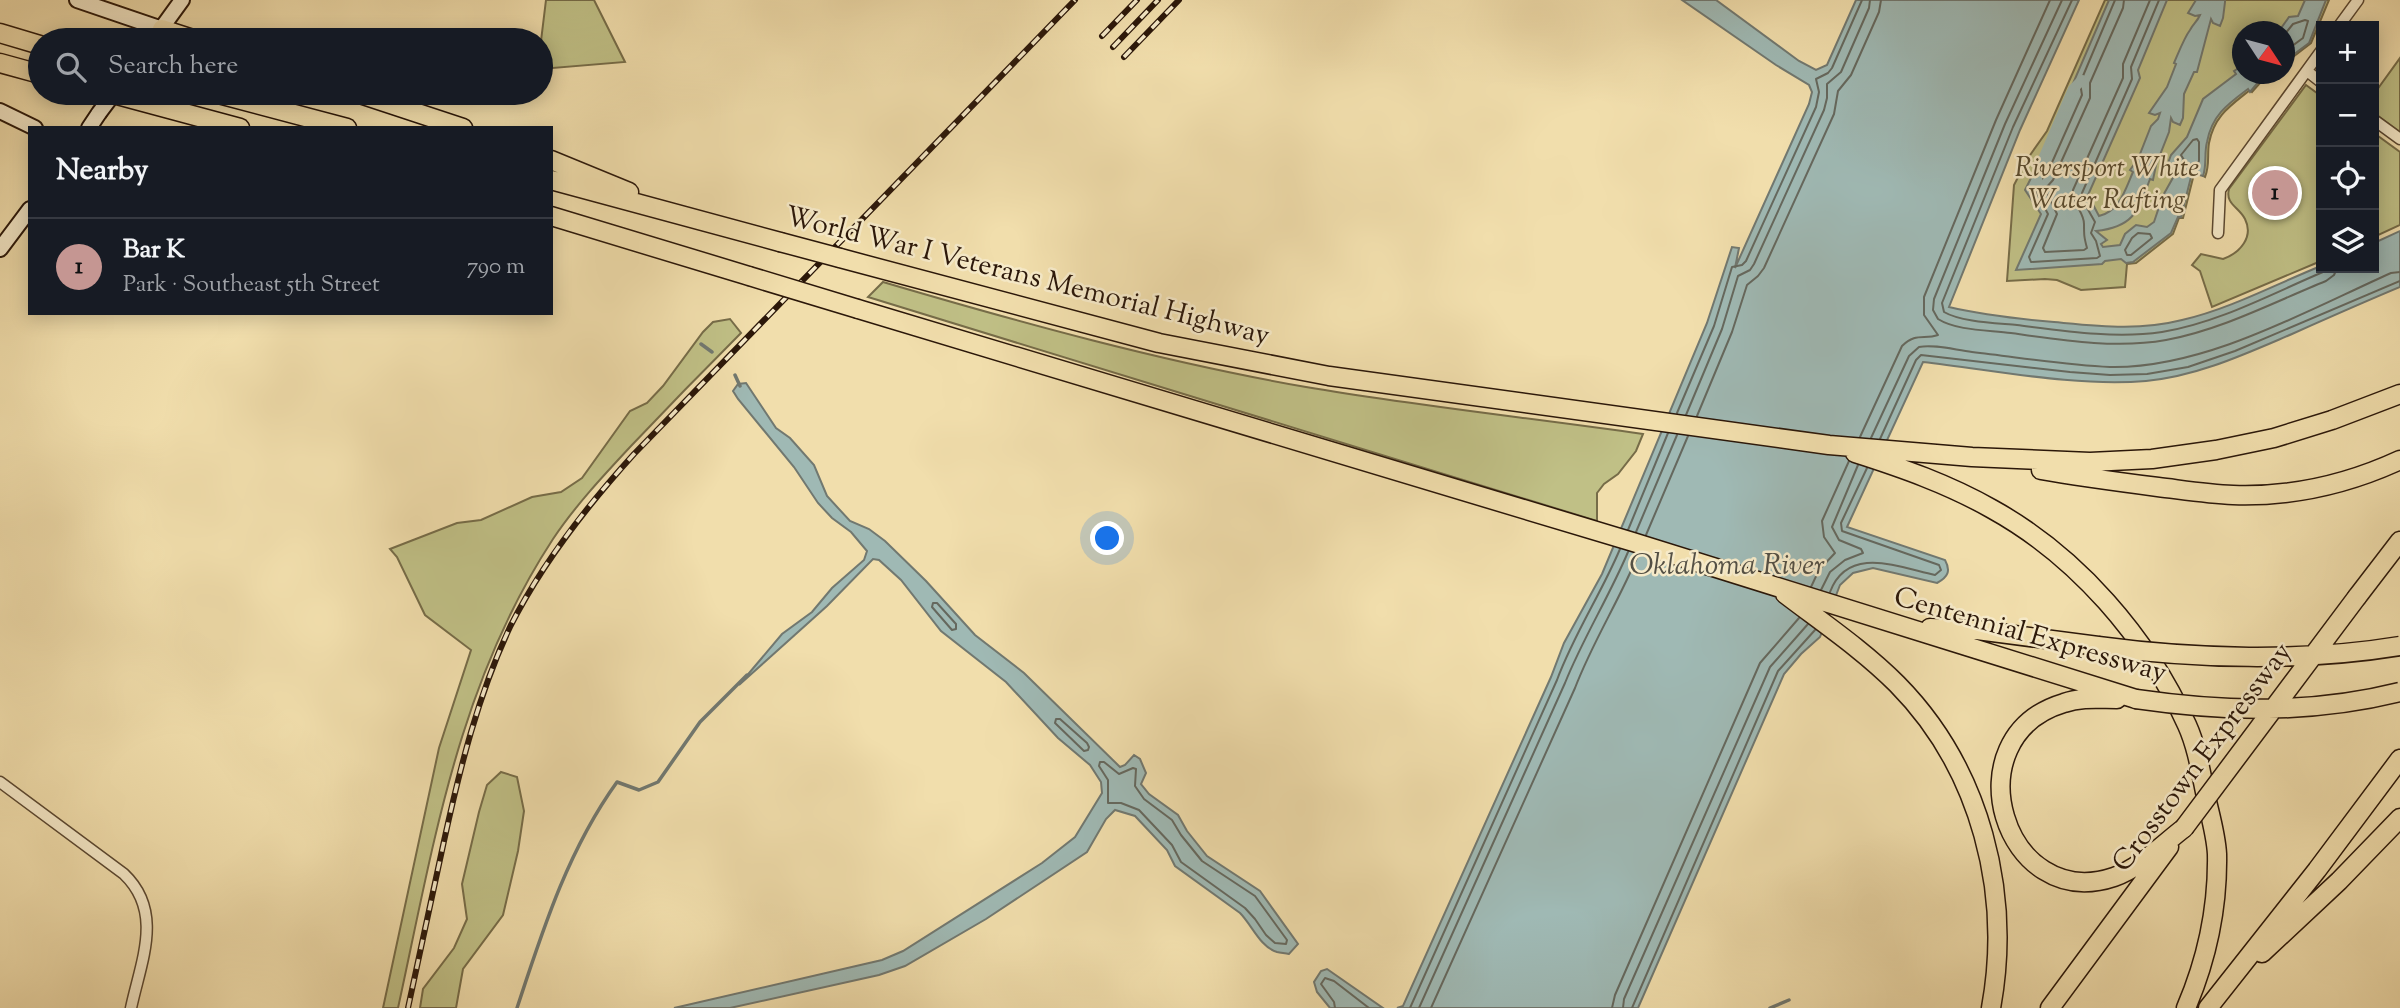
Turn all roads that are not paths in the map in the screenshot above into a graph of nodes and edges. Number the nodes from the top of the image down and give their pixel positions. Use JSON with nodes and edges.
{"nodes":[{"id":1,"x":77,"y":0,"type":"edge"},
{"id":2,"x":183,"y":0,"type":"edge"},
{"id":3,"x":2358,"y":0,"type":"edge"},
{"id":4,"x":2343,"y":21,"type":"edge"},
{"id":5,"x":144,"y":28,"type":"edge"},
{"id":6,"x":162,"y":28,"type":"edge"},
{"id":7,"x":0,"y":33,"type":"edge"},
{"id":8,"x":28,"y":41,"type":"edge"},
{"id":9,"x":2316,"y":58,"type":"edge"},
{"id":10,"x":0,"y":63,"type":"edge"},
{"id":11,"x":28,"y":71,"type":"edge"},
{"id":12,"x":2307,"y":71,"type":"junction"},
{"id":13,"x":2316,"y":78,"type":"edge"},
{"id":14,"x":104,"y":105,"type":"edge"},
{"id":15,"x":156,"y":105,"type":"edge"},
{"id":16,"x":260,"y":105,"type":"edge"},
{"id":17,"x":393,"y":105,"type":"edge"},
{"id":18,"x":0,"y":111,"type":"edge"},
{"id":19,"x":2379,"y":124,"type":"edge"},
{"id":20,"x":31,"y":126,"type":"edge"},
{"id":21,"x":90,"y":126,"type":"edge"},
{"id":22,"x":233,"y":126,"type":"edge"},
{"id":23,"x":339,"y":126,"type":"edge"},
{"id":24,"x":457,"y":126,"type":"edge"},
{"id":25,"x":2400,"y":139,"type":"edge"},
{"id":26,"x":553,"y":161,"type":"edge"},
{"id":27,"x":553,"y":181,"type":"edge"},
{"id":28,"x":28,"y":212,"type":"edge"},
{"id":29,"x":553,"y":217,"type":"edge"},
{"id":30,"x":697,"y":220,"type":"junction"},
{"id":31,"x":2218,"y":233,"type":"dead end"},
{"id":32,"x":0,"y":249,"type":"edge"},
{"id":33,"x":2400,"y":394,"type":"edge"},
{"id":34,"x":1829,"y":445,"type":"junction"},
{"id":35,"x":1972,"y":457,"type":"junction"},
{"id":36,"x":2400,"y":460,"type":"edge"},
{"id":37,"x":2398,"y":545,"type":"edge"},
{"id":38,"x":1774,"y":586,"type":"junction"},
{"id":39,"x":1906,"y":628,"type":"junction"},
{"id":40,"x":2400,"y":646,"type":"edge"},
{"id":41,"x":2400,"y":692,"type":"edge"},
{"id":42,"x":2136,"y":699,"type":"junction"},
{"id":43,"x":2400,"y":759,"type":"edge"},
{"id":44,"x":0,"y":782,"type":"edge"},
{"id":45,"x":2400,"y":818,"type":"edge"},
{"id":46,"x":2184,"y":828,"type":"junction"},
{"id":47,"x":2213,"y":1001,"type":"edge"},
{"id":48,"x":131,"y":1008,"type":"edge"},
{"id":49,"x":1991,"y":1008,"type":"edge"},
{"id":50,"x":2050,"y":1008,"type":"edge"},
{"id":51,"x":2186,"y":1008,"type":"edge"}],
"edges":[{"from":1,"to":5,"type":"main road"},
{"from":2,"to":6,"type":"main road"},
{"from":3,"to":4,"type":"street"},
{"from":7,"to":8,"type":"highway"},
{"from":9,"to":12,"type":"street"},
{"from":10,"to":11,"type":"highway"},
{"from":12,"to":13,"type":"street"},
{"from":12,"to":31,"type":"street"},
{"from":14,"to":21,"type":"main road","bridge":true},
{"from":15,"to":22,"type":"highway"},
{"from":16,"to":23,"type":"highway"},
{"from":17,"to":24,"type":"highway"},
{"from":18,"to":20,"type":"main road"},
{"from":19,"to":25,"type":"street"},
{"from":26,"to":30,"type":"highway"},
{"from":27,"to":30,"type":"highway","name":"World War I Veterans Memorial Highway"},
{"from":28,"to":32,"type":"main road"},
{"from":29,"to":38,"type":"highway","bridge":true},
{"from":30,"to":34,"type":"highway","name":"World War I Veterans Memorial Highway","bridge":true},
{"from":33,"to":35,"type":"highway"},
{"from":34,"to":35,"type":"highway"},
{"from":34,"to":51,"type":"highway"},
{"from":35,"to":36,"type":"highway"},
{"from":37,"to":46,"type":"highway","name":"Crosstown Expressway","bridge":true},
{"from":38,"to":39,"type":"highway","name":"Centennial Expressway"},
{"from":38,"to":49,"type":"highway"},
{"from":39,"to":40,"type":"highway","bridge":true},
{"from":39,"to":42,"type":"highway","name":"Centennial Expressway"},
{"from":41,"to":42,"type":"highway","name":"Centennial Expressway","bridge":true},
{"from":42,"to":46,"type":"highway"},
{"from":43,"to":47,"type":"highway"},
{"from":44,"to":48,"type":"street"},
{"from":45,"to":47,"type":"highway"},
{"from":46,"to":50,"type":"highway","name":"Crosstown Expressway"}]}
